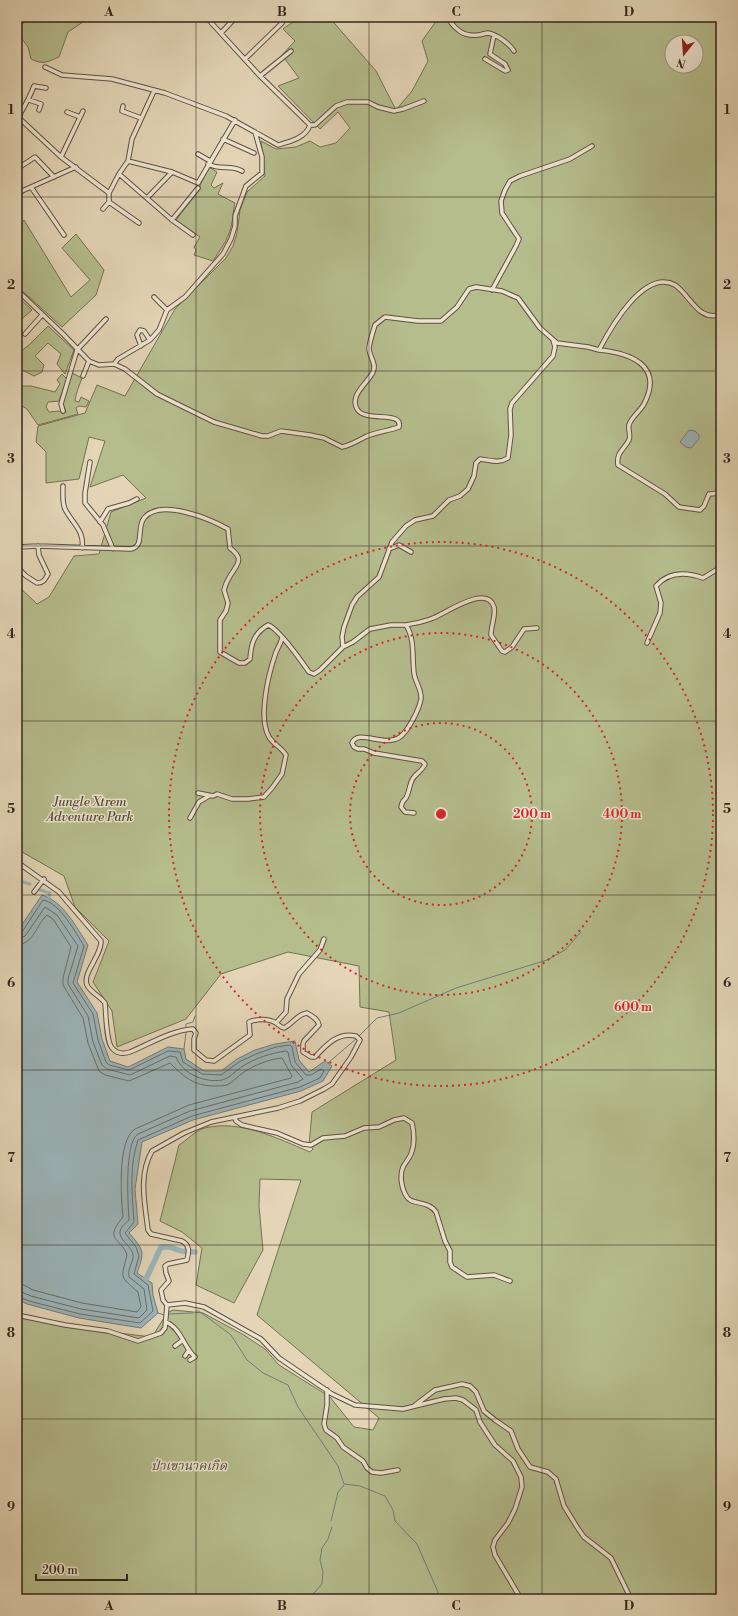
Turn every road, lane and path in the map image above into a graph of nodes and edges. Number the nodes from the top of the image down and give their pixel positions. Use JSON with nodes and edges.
{"nodes":[{"id":1,"x":206,"y":17,"type":"edge"},
{"id":2,"x":236,"y":17,"type":"edge"},
{"id":3,"x":276,"y":17,"type":"edge"},
{"id":4,"x":447,"y":17,"type":"edge"},
{"id":5,"x":221,"y":33,"type":"junction"},
{"id":6,"x":494,"y":36,"type":"junction"},
{"id":7,"x":514,"y":50,"type":"dead end"},
{"id":8,"x":291,"y":51,"type":"dead end"},
{"id":9,"x":245,"y":59,"type":"junction"},
{"id":10,"x":485,"y":59,"type":"dead end"},
{"id":11,"x":45,"y":67,"type":"dead end"},
{"id":12,"x":260,"y":76,"type":"junction"},
{"id":13,"x":46,"y":88,"type":"dead end"},
{"id":14,"x":154,"y":91,"type":"junction"},
{"id":15,"x":29,"y":100,"type":"junction"},
{"id":16,"x":424,"y":101,"type":"dead end"},
{"id":17,"x":17,"y":106,"type":"edge"},
{"id":18,"x":123,"y":106,"type":"dead end"},
{"id":19,"x":24,"y":108,"type":"junction"},
{"id":20,"x":39,"y":110,"type":"dead end"},
{"id":21,"x":83,"y":111,"type":"dead end"},
{"id":22,"x":67,"y":112,"type":"dead end"},
{"id":23,"x":80,"y":117,"type":"junction"},
{"id":24,"x":18,"y":118,"type":"edge"},
{"id":25,"x":142,"y":118,"type":"junction"},
{"id":26,"x":235,"y":120,"type":"junction"},
{"id":27,"x":310,"y":125,"type":"junction"},
{"id":28,"x":255,"y":132,"type":"junction"},
{"id":29,"x":223,"y":140,"type":"junction"},
{"id":30,"x":592,"y":146,"type":"dead end"},
{"id":31,"x":254,"y":153,"type":"dead end"},
{"id":32,"x":198,"y":154,"type":"dead end"},
{"id":33,"x":61,"y":157,"type":"junction"},
{"id":34,"x":128,"y":161,"type":"junction"},
{"id":35,"x":209,"y":163,"type":"junction"},
{"id":36,"x":76,"y":167,"type":"junction"},
{"id":37,"x":17,"y":169,"type":"edge"},
{"id":38,"x":242,"y":171,"type":"dead end"},
{"id":39,"x":172,"y":172,"type":"junction"},
{"id":40,"x":119,"y":174,"type":"junction"},
{"id":41,"x":54,"y":177,"type":"junction"},
{"id":42,"x":31,"y":187,"type":"junction"},
{"id":43,"x":198,"y":188,"type":"dead end"},
{"id":44,"x":109,"y":193,"type":"junction"},
{"id":45,"x":17,"y":197,"type":"edge"},
{"id":46,"x":147,"y":198,"type":"junction"},
{"id":47,"x":109,"y":202,"type":"junction"},
{"id":48,"x":103,"y":209,"type":"dead end"},
{"id":49,"x":172,"y":220,"type":"junction"},
{"id":50,"x":139,"y":223,"type":"dead end"},
{"id":51,"x":64,"y":235,"type":"dead end"},
{"id":52,"x":193,"y":235,"type":"dead end"},
{"id":53,"x":17,"y":290,"type":"edge"},
{"id":54,"x":492,"y":290,"type":"junction"},
{"id":55,"x":154,"y":297,"type":"dead end"},
{"id":56,"x":167,"y":310,"type":"junction"},
{"id":57,"x":721,"y":314,"type":"edge"},
{"id":58,"x":42,"y":315,"type":"junction"},
{"id":59,"x":106,"y":318,"type":"dead end"},
{"id":60,"x":24,"y":334,"type":"dead end"},
{"id":61,"x":150,"y":340,"type":"junction"},
{"id":62,"x":553,"y":340,"type":"junction"},
{"id":63,"x":141,"y":346,"type":"junction"},
{"id":64,"x":77,"y":350,"type":"junction"},
{"id":65,"x":599,"y":350,"type":"junction"},
{"id":66,"x":88,"y":361,"type":"junction"},
{"id":67,"x":114,"y":364,"type":"junction"},
{"id":68,"x":83,"y":376,"type":"dead end"},
{"id":69,"x":63,"y":411,"type":"dead end"},
{"id":70,"x":90,"y":462,"type":"dead end"},
{"id":71,"x":63,"y":486,"type":"dead end"},
{"id":72,"x":721,"y":493,"type":"edge"},
{"id":73,"x":137,"y":499,"type":"dead end"},
{"id":74,"x":100,"y":522,"type":"junction"},
{"id":75,"x":38,"y":546,"type":"junction"},
{"id":76,"x":17,"y":547,"type":"edge"},
{"id":77,"x":82,"y":548,"type":"junction"},
{"id":78,"x":113,"y":549,"type":"junction"},
{"id":79,"x":389,"y":549,"type":"junction"},
{"id":80,"x":411,"y":552,"type":"dead end"},
{"id":81,"x":721,"y":567,"type":"edge"},
{"id":82,"x":17,"y":568,"type":"edge"},
{"id":83,"x":406,"y":624,"type":"junction"},
{"id":84,"x":537,"y":628,"type":"dead end"},
{"id":85,"x":282,"y":638,"type":"junction"},
{"id":86,"x":647,"y":643,"type":"dead end"},
{"id":87,"x":343,"y":647,"type":"junction"},
{"id":88,"x":198,"y":793,"type":"dead end"},
{"id":89,"x":212,"y":796,"type":"junction"},
{"id":90,"x":414,"y":813,"type":"dead end"},
{"id":91,"x":190,"y":818,"type":"dead end"},
{"id":92,"x":17,"y":862,"type":"edge"},
{"id":93,"x":44,"y":879,"type":"junction"},
{"id":94,"x":34,"y":892,"type":"dead end"},
{"id":95,"x":324,"y":939,"type":"dead end"},
{"id":96,"x":276,"y":1023,"type":"junction"},
{"id":97,"x":234,"y":1118,"type":"junction"},
{"id":98,"x":510,"y":1281,"type":"dead end"},
{"id":99,"x":167,"y":1305,"type":"junction"},
{"id":100,"x":17,"y":1315,"type":"edge"},
{"id":101,"x":166,"y":1322,"type":"junction"},
{"id":102,"x":183,"y":1340,"type":"junction"},
{"id":103,"x":176,"y":1346,"type":"dead end"},
{"id":104,"x":189,"y":1350,"type":"junction"},
{"id":105,"x":185,"y":1356,"type":"dead end"},
{"id":106,"x":190,"y":1360,"type":"dead end"},
{"id":107,"x":327,"y":1390,"type":"junction"},
{"id":108,"x":414,"y":1406,"type":"dead end"},
{"id":109,"x":398,"y":1470,"type":"dead end"},
{"id":110,"x":521,"y":1599,"type":"edge"},
{"id":111,"x":629,"y":1599,"type":"edge"}],
"edges":[{"from":1,"to":5,"type":"street"},
{"from":2,"to":5,"type":"street"},
{"from":3,"to":9,"type":"street"},
{"from":4,"to":6,"type":"street"},
{"from":5,"to":9,"type":"street"},
{"from":6,"to":7,"type":"street"},
{"from":6,"to":10,"type":"street"},
{"from":8,"to":12,"type":"street"},
{"from":9,"to":12,"type":"street"},
{"from":11,"to":14,"type":"street"},
{"from":12,"to":27,"type":"street"},
{"from":13,"to":15,"type":"street"},
{"from":14,"to":25,"type":"street"},
{"from":14,"to":26,"type":"street"},
{"from":15,"to":19,"type":"street"},
{"from":15,"to":20,"type":"street"},
{"from":16,"to":27,"type":"street"},
{"from":17,"to":19,"type":"street"},
{"from":18,"to":25,"type":"street"},
{"from":19,"to":24,"type":"street"},
{"from":21,"to":23,"type":"street"},
{"from":22,"to":23,"type":"street"},
{"from":23,"to":33,"type":"street"},
{"from":24,"to":33,"type":"street"},
{"from":25,"to":34,"type":"street"},
{"from":26,"to":28,"type":"street"},
{"from":26,"to":29,"type":"street"},
{"from":27,"to":28,"type":"street"},
{"from":28,"to":56,"type":"street"},
{"from":29,"to":31,"type":"street"},
{"from":29,"to":35,"type":"street"},
{"from":30,"to":54,"type":"street"},
{"from":32,"to":35,"type":"street"},
{"from":33,"to":36,"type":"street"},
{"from":34,"to":39,"type":"street"},
{"from":34,"to":40,"type":"street"},
{"from":35,"to":38,"type":"street"},
{"from":35,"to":39,"type":"street"},
{"from":36,"to":41,"type":"street"},
{"from":36,"to":44,"type":"street"},
{"from":37,"to":41,"type":"street"},
{"from":39,"to":46,"type":"street"},
{"from":40,"to":44,"type":"street"},
{"from":40,"to":46,"type":"street"},
{"from":41,"to":42,"type":"street"},
{"from":42,"to":45,"type":"street"},
{"from":42,"to":51,"type":"street"},
{"from":43,"to":49,"type":"street"},
{"from":44,"to":47,"type":"street"},
{"from":46,"to":49,"type":"street"},
{"from":47,"to":48,"type":"street"},
{"from":47,"to":50,"type":"street"},
{"from":49,"to":52,"type":"street"},
{"from":53,"to":58,"type":"street"},
{"from":54,"to":62,"type":"street"},
{"from":54,"to":67,"type":"street"},
{"from":55,"to":56,"type":"street"},
{"from":56,"to":61,"type":"street"},
{"from":57,"to":65,"type":"street"},
{"from":58,"to":60,"type":"street"},
{"from":58,"to":64,"type":"street"},
{"from":59,"to":64,"type":"street"},
{"from":61,"to":63,"type":"street"},
{"from":61,"to":63,"type":"street"},
{"from":62,"to":65,"type":"street"},
{"from":62,"to":79,"type":"street"},
{"from":63,"to":67,"type":"street"},
{"from":64,"to":66,"type":"street"},
{"from":64,"to":69,"type":"street"},
{"from":65,"to":72,"type":"street"},
{"from":66,"to":67,"type":"street"},
{"from":66,"to":68,"type":"street"},
{"from":70,"to":74,"type":"street"},
{"from":71,"to":77,"type":"street"},
{"from":73,"to":74,"type":"street"},
{"from":74,"to":78,"type":"street"},
{"from":75,"to":76,"type":"street"},
{"from":75,"to":77,"type":"street"},
{"from":75,"to":82,"type":"street"},
{"from":77,"to":78,"type":"street"},
{"from":78,"to":85,"type":"street"},
{"from":79,"to":80,"type":"street"},
{"from":79,"to":87,"type":"street"},
{"from":81,"to":86,"type":"street"},
{"from":83,"to":84,"type":"street"},
{"from":83,"to":87,"type":"street"},
{"from":83,"to":90,"type":"street"},
{"from":85,"to":87,"type":"street"},
{"from":85,"to":89,"type":"street"},
{"from":88,"to":89,"type":"street"},
{"from":89,"to":91,"type":"street"},
{"from":92,"to":93,"type":"street"},
{"from":93,"to":94,"type":"street"},
{"from":93,"to":96,"type":"street"},
{"from":95,"to":96,"type":"street"},
{"from":96,"to":97,"type":"street"},
{"from":97,"to":98,"type":"street"},
{"from":97,"to":99,"type":"street"},
{"from":99,"to":101,"type":"street"},
{"from":99,"to":107,"type":"street"},
{"from":100,"to":101,"type":"street"},
{"from":101,"to":102,"type":"street"},
{"from":102,"to":103,"type":"street"},
{"from":102,"to":104,"type":"street"},
{"from":104,"to":105,"type":"street"},
{"from":104,"to":106,"type":"street"},
{"from":107,"to":109,"type":"street"},
{"from":107,"to":110,"type":"street"},
{"from":108,"to":111,"type":"street"}]}
